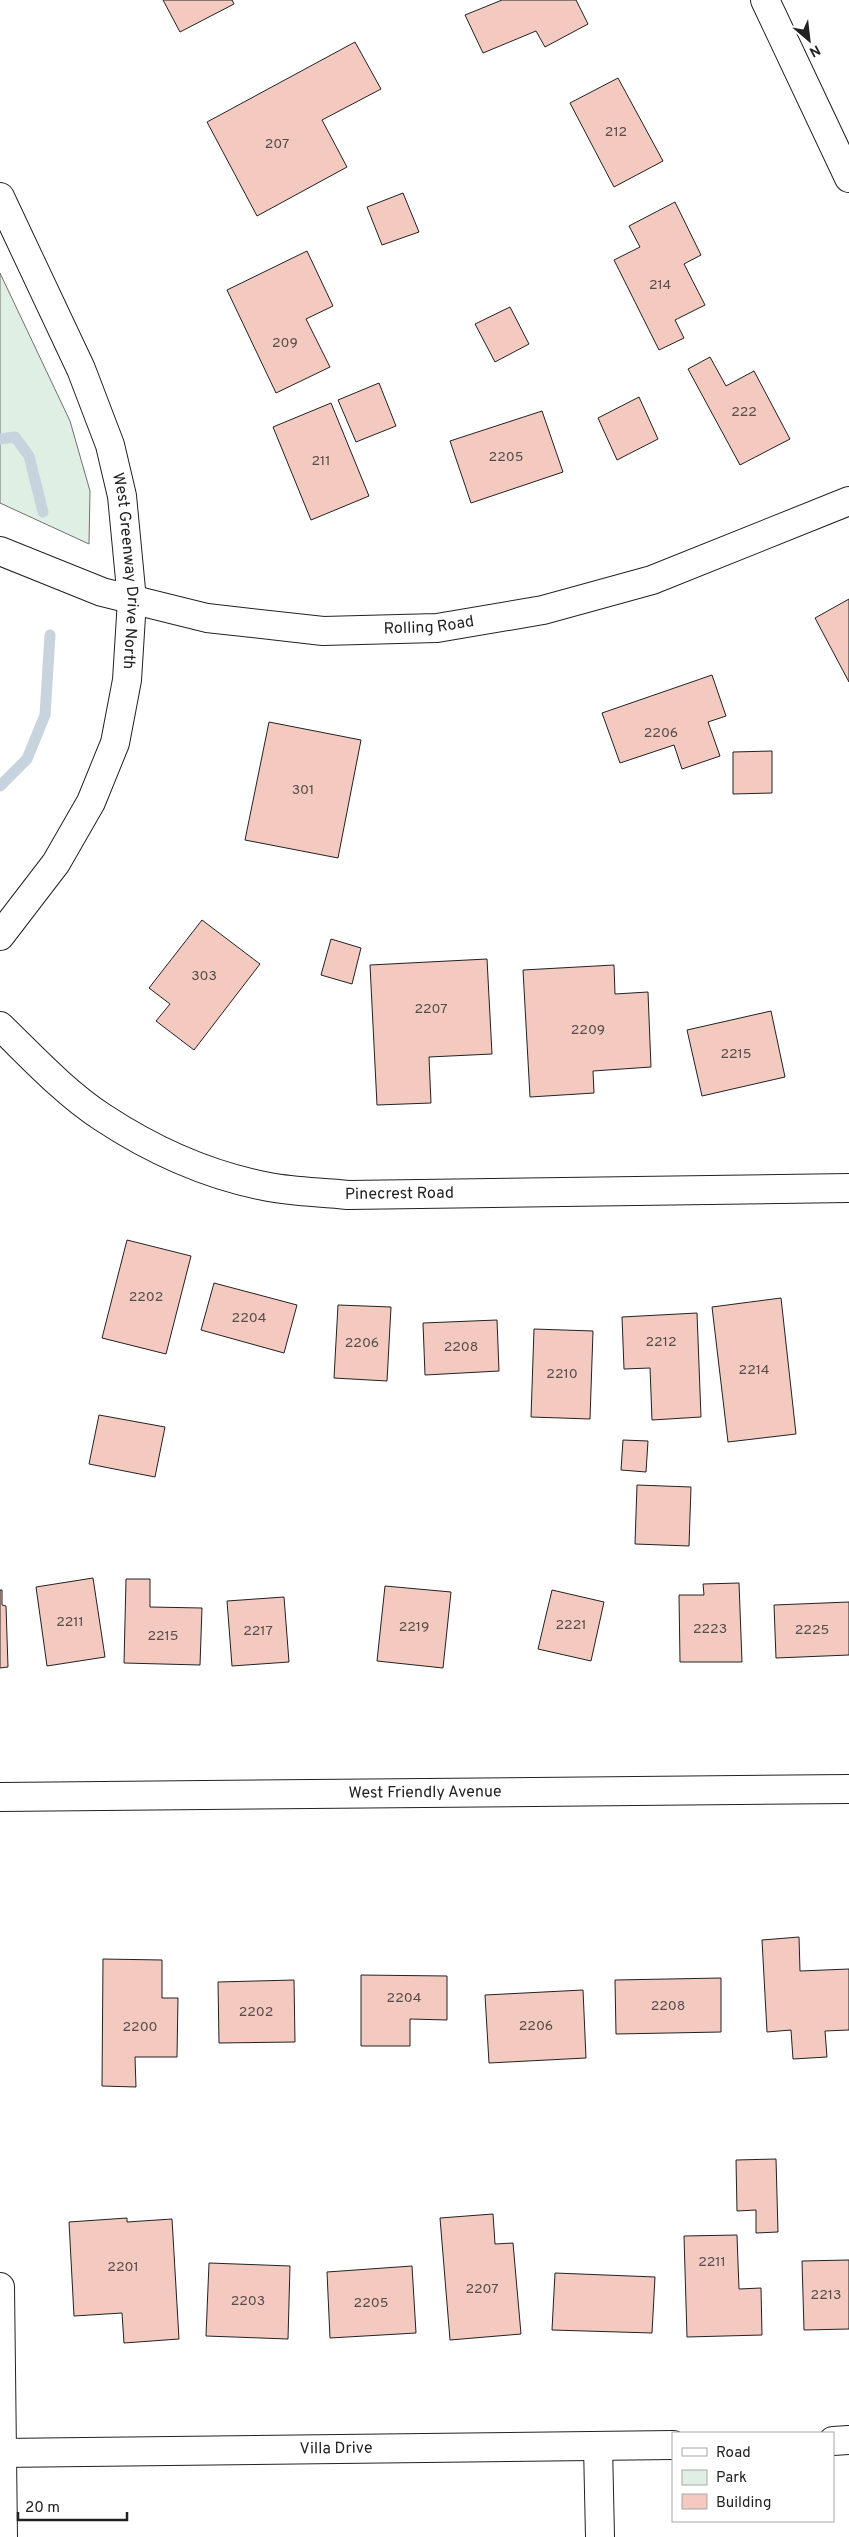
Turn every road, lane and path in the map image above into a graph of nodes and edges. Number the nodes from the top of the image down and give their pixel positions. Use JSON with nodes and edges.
{"nodes":[{"id":1,"x":765,"y":0,"type":"edge"},
{"id":2,"x":849,"y":178,"type":"edge"},
{"id":3,"x":0,"y":197,"type":"edge"},
{"id":4,"x":849,"y":501,"type":"edge"},
{"id":5,"x":0,"y":551,"type":"edge"},
{"id":6,"x":132,"y":600,"type":"junction"},
{"id":7,"x":0,"y":936,"type":"edge"},
{"id":8,"x":0,"y":1026,"type":"edge"},
{"id":9,"x":849,"y":1188,"type":"edge"},
{"id":10,"x":849,"y":1789,"type":"edge"},
{"id":11,"x":0,"y":1797,"type":"edge"},
{"id":12,"x":0,"y":2287,"type":"edge"},
{"id":13,"x":849,"y":2440,"type":"edge"},
{"id":14,"x":834,"y":2441,"type":"edge"},
{"id":15,"x":672,"y":2445,"type":"edge"},
{"id":16,"x":598,"y":2446,"type":"junction"},
{"id":17,"x":2,"y":2453,"type":"edge"},
{"id":18,"x":3,"y":2537,"type":"edge"},
{"id":19,"x":600,"y":2537,"type":"edge"}],
"edges":[{"from":1,"to":2,"type":"street"},
{"from":3,"to":6,"type":"street","name":"West Greenway Drive North"},
{"from":4,"to":6,"type":"street","name":"Rolling Road"},
{"from":5,"to":6,"type":"street","name":"Rolling Road"},
{"from":6,"to":7,"type":"street","name":"West Greenway Drive North"},
{"from":8,"to":9,"type":"street","name":"Pinecrest Road"},
{"from":10,"to":11,"type":"street","name":"West Friendly Avenue"},
{"from":12,"to":17,"type":"street"},
{"from":13,"to":14,"type":"street"},
{"from":15,"to":16,"type":"street","name":"Villa Drive"},
{"from":16,"to":17,"type":"street","name":"Villa Drive"},
{"from":16,"to":19,"type":"street"},
{"from":17,"to":18,"type":"street"}]}
